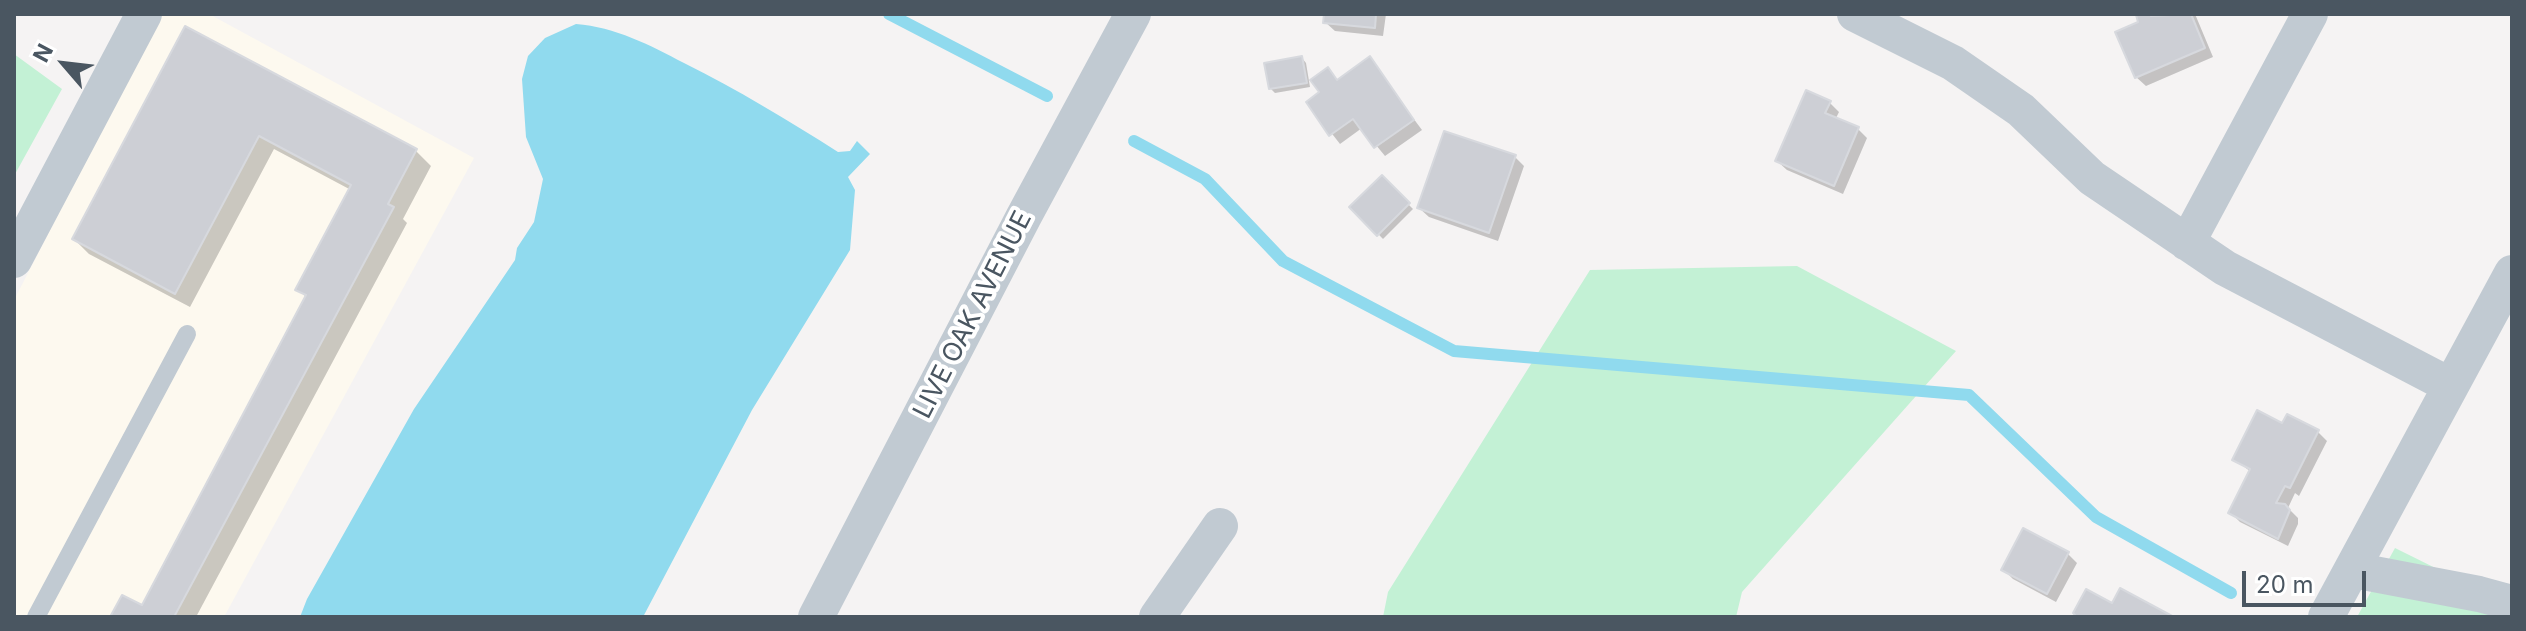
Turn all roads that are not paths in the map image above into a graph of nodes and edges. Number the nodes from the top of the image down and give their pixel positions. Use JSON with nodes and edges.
{"nodes":[{"id":1,"x":144,"y":14,"type":"edge"},
{"id":2,"x":1133,"y":14,"type":"edge"},
{"id":3,"x":1855,"y":14,"type":"edge"},
{"id":4,"x":2310,"y":14,"type":"edge"},
{"id":5,"x":2187,"y":243,"type":"junction"},
{"id":6,"x":14,"y":260,"type":"edge"},
{"id":7,"x":2512,"y":273,"type":"edge"},
{"id":8,"x":187,"y":334,"type":"dead end"},
{"id":9,"x":2451,"y":386,"type":"junction"},
{"id":10,"x":1220,"y":526,"type":"dead end"},
{"id":11,"x":2353,"y":570,"type":"junction"},
{"id":12,"x":2512,"y":603,"type":"edge"},
{"id":13,"x":36,"y":617,"type":"edge"},
{"id":14,"x":816,"y":617,"type":"edge"},
{"id":15,"x":1157,"y":617,"type":"edge"},
{"id":16,"x":2326,"y":617,"type":"edge"}],
"edges":[{"from":1,"to":6,"type":"street"},
{"from":2,"to":14,"type":"street","name":"LIVE OAK AVENUE"},
{"from":3,"to":5,"type":"street"},
{"from":4,"to":5,"type":"street"},
{"from":5,"to":9,"type":"street"},
{"from":7,"to":9,"type":"street"},
{"from":8,"to":13,"type":"lane"},
{"from":9,"to":11,"type":"street"},
{"from":10,"to":15,"type":"street"},
{"from":11,"to":12,"type":"street"},
{"from":11,"to":16,"type":"street"}]}
